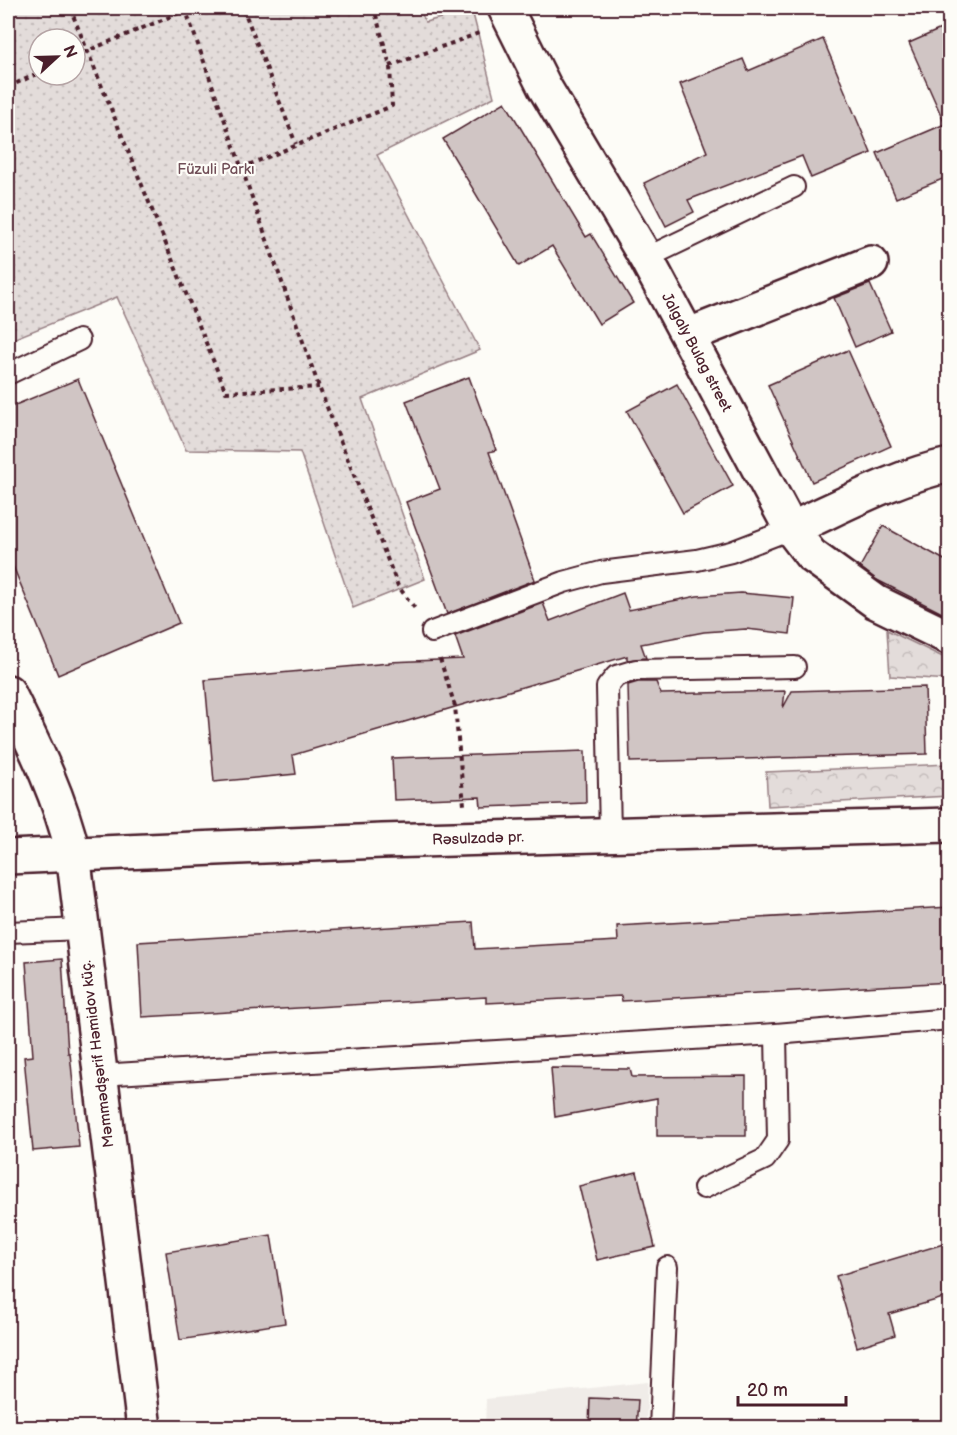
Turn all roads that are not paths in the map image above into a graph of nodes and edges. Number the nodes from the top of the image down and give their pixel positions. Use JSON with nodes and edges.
{"nodes":[{"id":1,"x":508,"y":14,"type":"edge"},
{"id":2,"x":794,"y":187,"type":"dead end"},
{"id":3,"x":646,"y":258,"type":"junction"},
{"id":4,"x":871,"y":263,"type":"dead end"},
{"id":5,"x":689,"y":335,"type":"junction"},
{"id":6,"x":79,"y":340,"type":"dead end"},
{"id":7,"x":8,"y":374,"type":"edge"},
{"id":8,"x":950,"y":465,"type":"edge"},
{"id":9,"x":791,"y":529,"type":"junction"},
{"id":10,"x":432,"y":632,"type":"road end"},
{"id":11,"x":950,"y":638,"type":"edge"},
{"id":12,"x":795,"y":667,"type":"dead end"},
{"id":13,"x":8,"y":692,"type":"edge"},
{"id":14,"x":950,"y":825,"type":"edge"},
{"id":15,"x":610,"y":834,"type":"junction"},
{"id":16,"x":73,"y":853,"type":"junction"},
{"id":17,"x":8,"y":857,"type":"edge"},
{"id":18,"x":82,"y":928,"type":"junction"},
{"id":19,"x":8,"y":932,"type":"edge"},
{"id":20,"x":950,"y":1019,"type":"edge"},
{"id":21,"x":776,"y":1034,"type":"junction"},
{"id":22,"x":99,"y":1075,"type":"junction"},
{"id":23,"x":704,"y":1188,"type":"dead end"},
{"id":24,"x":667,"y":1267,"type":"dead end"},
{"id":25,"x":144,"y":1428,"type":"edge"},
{"id":26,"x":660,"y":1428,"type":"edge"}],
"edges":[{"from":1,"to":3,"type":"street","name":"Jalgaly Bulag street"},
{"from":2,"to":3,"type":"lane"},
{"from":3,"to":5,"type":"street","name":"Jalgaly Bulag street"},
{"from":4,"to":5,"type":"street"},
{"from":5,"to":9,"type":"street","name":"Jalgaly Bulag street"},
{"from":6,"to":7,"type":"lane"},
{"from":8,"to":9,"type":"street"},
{"from":9,"to":10,"type":"lane"},
{"from":9,"to":11,"type":"street","name":"Jalgaly Bulag street"},
{"from":12,"to":15,"type":"lane"},
{"from":13,"to":16,"type":"street","name":"Məmmədşərif Həmidov küç."},
{"from":14,"to":15,"type":"street","name":"Rəsulzadə pr."},
{"from":15,"to":16,"type":"street","name":"Rəsulzadə pr."},
{"from":16,"to":17,"type":"street","name":"Rəsulzadə pr."},
{"from":16,"to":18,"type":"street","name":"Məmmədşərif Həmidov küç."},
{"from":18,"to":19,"type":"lane"},
{"from":18,"to":22,"type":"street","name":"Məmmədşərif Həmidov küç."},
{"from":20,"to":21,"type":"lane"},
{"from":21,"to":22,"type":"lane"},
{"from":21,"to":23,"type":"lane"},
{"from":22,"to":25,"type":"street","name":"Məmmədşərif Həmidov küç."},
{"from":24,"to":26,"type":"lane"}]}
